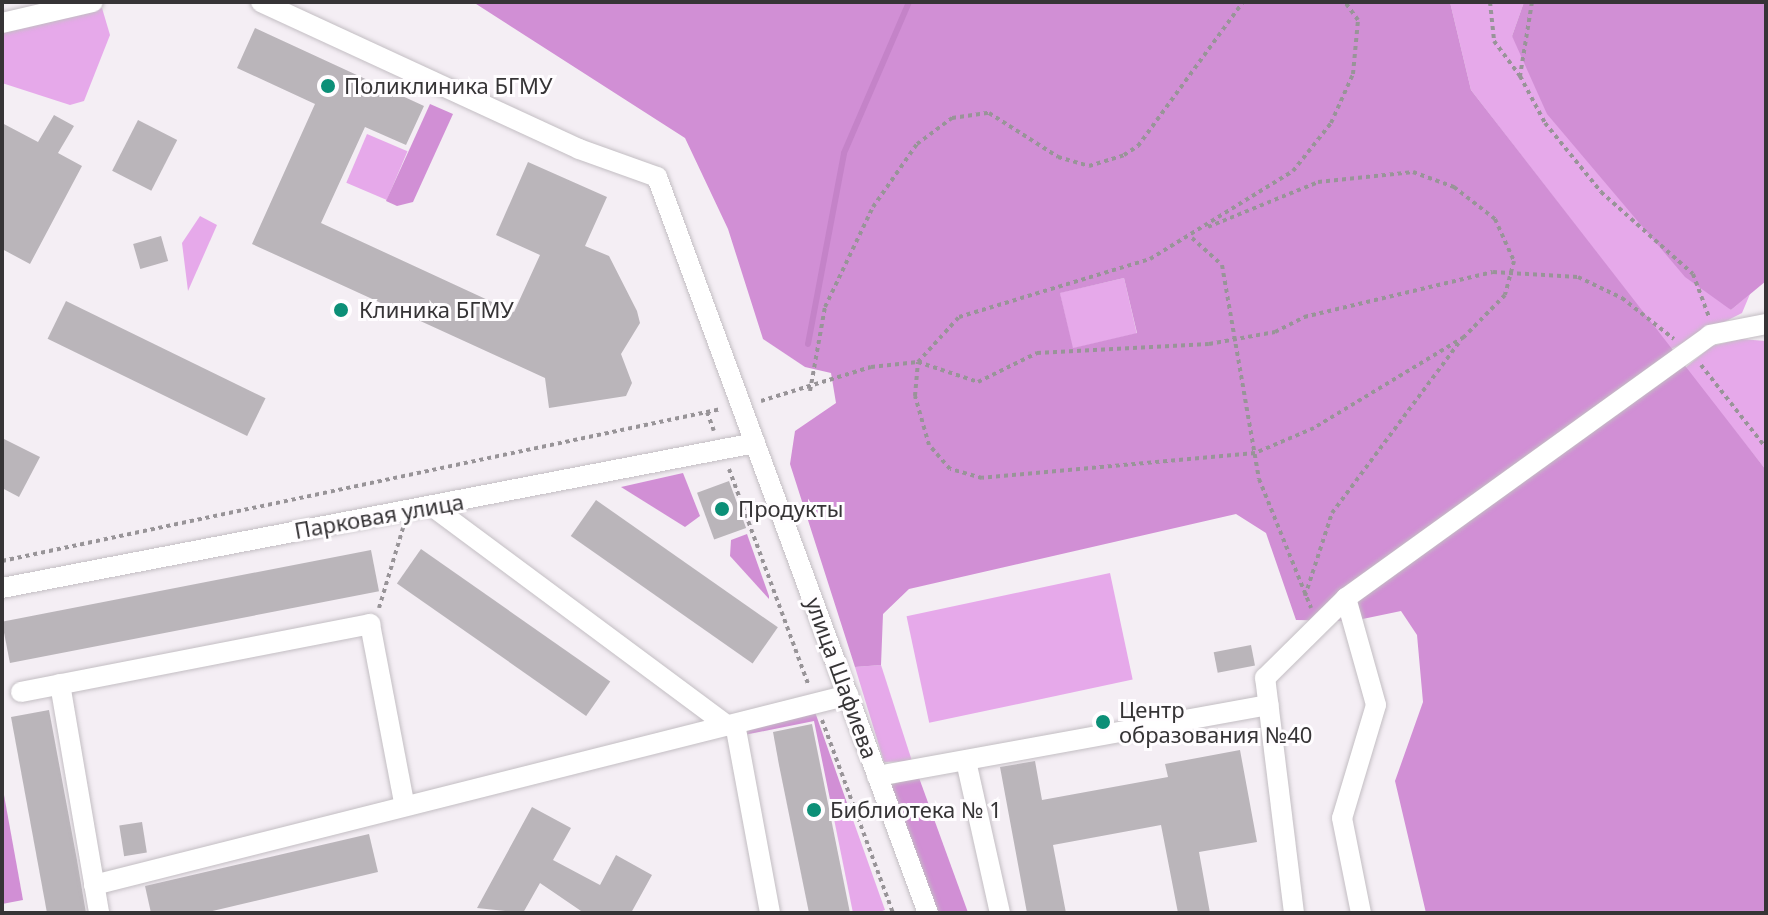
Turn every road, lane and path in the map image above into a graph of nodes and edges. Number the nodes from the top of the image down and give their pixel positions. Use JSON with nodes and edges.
{"nodes":[{"id":1,"x":93,"y":2,"type":"edge"},
{"id":2,"x":261,"y":2,"type":"edge"},
{"id":3,"x":1345,"y":2,"type":"edge"},
{"id":4,"x":1490,"y":2,"type":"edge"},
{"id":5,"x":1532,"y":2,"type":"edge"},
{"id":6,"x":1241,"y":3,"type":"edge"},
{"id":7,"x":2,"y":23,"type":"edge"},
{"id":8,"x":1520,"y":76,"type":"junction"},
{"id":9,"x":1244,"y":207,"type":"junction"},
{"id":10,"x":1190,"y":238,"type":"junction"},
{"id":11,"x":1512,"y":271,"type":"junction"},
{"id":12,"x":1766,"y":324,"type":"edge"},
{"id":13,"x":1710,"y":335,"type":"junction"},
{"id":14,"x":1464,"y":337,"type":"junction"},
{"id":15,"x":1239,"y":338,"type":"junction"},
{"id":16,"x":1689,"y":351,"type":"junction"},
{"id":17,"x":918,"y":362,"type":"junction"},
{"id":18,"x":810,"y":391,"type":"junction"},
{"id":19,"x":741,"y":405,"type":"junction"},
{"id":20,"x":707,"y":412,"type":"junction"},
{"id":21,"x":755,"y":443,"type":"junction"},
{"id":22,"x":1766,"y":448,"type":"edge"},
{"id":23,"x":721,"y":450,"type":"junction"},
{"id":24,"x":1255,"y":453,"type":"junction"},
{"id":25,"x":433,"y":507,"type":"junction"},
{"id":26,"x":407,"y":510,"type":"junction"},
{"id":27,"x":2,"y":561,"type":"edge"},
{"id":28,"x":2,"y":588,"type":"edge"},
{"id":29,"x":1346,"y":598,"type":"junction"},
{"id":30,"x":1305,"y":599,"type":"junction"},
{"id":31,"x":1320,"y":623,"type":"junction"},
{"id":32,"x":370,"y":624,"type":"junction"},
{"id":33,"x":60,"y":684,"type":"junction"},
{"id":34,"x":21,"y":692,"type":"dead end"},
{"id":35,"x":848,"y":695,"type":"junction"},
{"id":36,"x":815,"y":704,"type":"junction"},
{"id":37,"x":1269,"y":705,"type":"junction"},
{"id":38,"x":732,"y":725,"type":"junction"},
{"id":39,"x":966,"y":761,"type":"junction"},
{"id":40,"x":877,"y":776,"type":"junction"},
{"id":41,"x":404,"y":803,"type":"junction"},
{"id":42,"x":94,"y":885,"type":"junction"},
{"id":43,"x":99,"y":913,"type":"edge"},
{"id":44,"x":770,"y":913,"type":"edge"},
{"id":45,"x":893,"y":913,"type":"edge"},
{"id":46,"x":928,"y":913,"type":"edge"},
{"id":47,"x":1000,"y":913,"type":"edge"},
{"id":48,"x":1294,"y":913,"type":"edge"},
{"id":49,"x":1361,"y":913,"type":"edge"}],
"edges":[{"from":1,"to":7,"type":"street"},
{"from":2,"to":19,"type":"street","name":"улица Шафиева"},
{"from":3,"to":9,"type":"path"},
{"from":4,"to":8,"type":"path"},
{"from":5,"to":8,"type":"path"},
{"from":6,"to":18,"type":"path"},
{"from":8,"to":13,"type":"path"},
{"from":9,"to":10,"type":"path"},
{"from":9,"to":11,"type":"path"},
{"from":10,"to":15,"type":"path"},
{"from":10,"to":17,"type":"path"},
{"from":11,"to":14,"type":"path"},
{"from":11,"to":15,"type":"path"},
{"from":11,"to":16,"type":"path"},
{"from":12,"to":13,"type":"street"},
{"from":13,"to":16,"type":"street"},
{"from":14,"to":24,"type":"path"},
{"from":14,"to":30,"type":"path"},
{"from":15,"to":17,"type":"path"},
{"from":15,"to":24,"type":"path"},
{"from":16,"to":22,"type":"path"},
{"from":16,"to":29,"type":"street"},
{"from":17,"to":18,"type":"path"},
{"from":17,"to":24,"type":"path"},
{"from":18,"to":19,"type":"path"},
{"from":19,"to":20,"type":"path"},
{"from":19,"to":21,"type":"street","name":"улица Шафиева"},
{"from":20,"to":23,"type":"path"},
{"from":20,"to":27,"type":"path"},
{"from":21,"to":23,"type":"street","name":"Парковая улица"},
{"from":21,"to":35,"type":"street","name":"улица Шафиева"},
{"from":23,"to":25,"type":"street","name":"Парковая улица"},
{"from":23,"to":36,"type":"path"},
{"from":24,"to":30,"type":"path"},
{"from":25,"to":26,"type":"street","name":"Парковая улица"},
{"from":25,"to":38,"type":"street"},
{"from":26,"to":28,"type":"street","name":"Парковая улица"},
{"from":26,"to":32,"type":"path"},
{"from":29,"to":31,"type":"street"},
{"from":29,"to":49,"type":"street"},
{"from":30,"to":31,"type":"path"},
{"from":31,"to":37,"type":"street"},
{"from":32,"to":33,"type":"street"},
{"from":32,"to":41,"type":"street"},
{"from":33,"to":34,"type":"street"},
{"from":33,"to":42,"type":"street"},
{"from":35,"to":36,"type":"street"},
{"from":35,"to":40,"type":"street","name":"улица Шафиева"},
{"from":36,"to":38,"type":"street"},
{"from":36,"to":45,"type":"path"},
{"from":37,"to":39,"type":"street"},
{"from":37,"to":48,"type":"street"},
{"from":38,"to":41,"type":"street"},
{"from":38,"to":44,"type":"street"},
{"from":39,"to":40,"type":"street"},
{"from":39,"to":47,"type":"street"},
{"from":40,"to":46,"type":"street","name":"улица Шафиева"},
{"from":41,"to":42,"type":"street"},
{"from":42,"to":43,"type":"street"}]}
